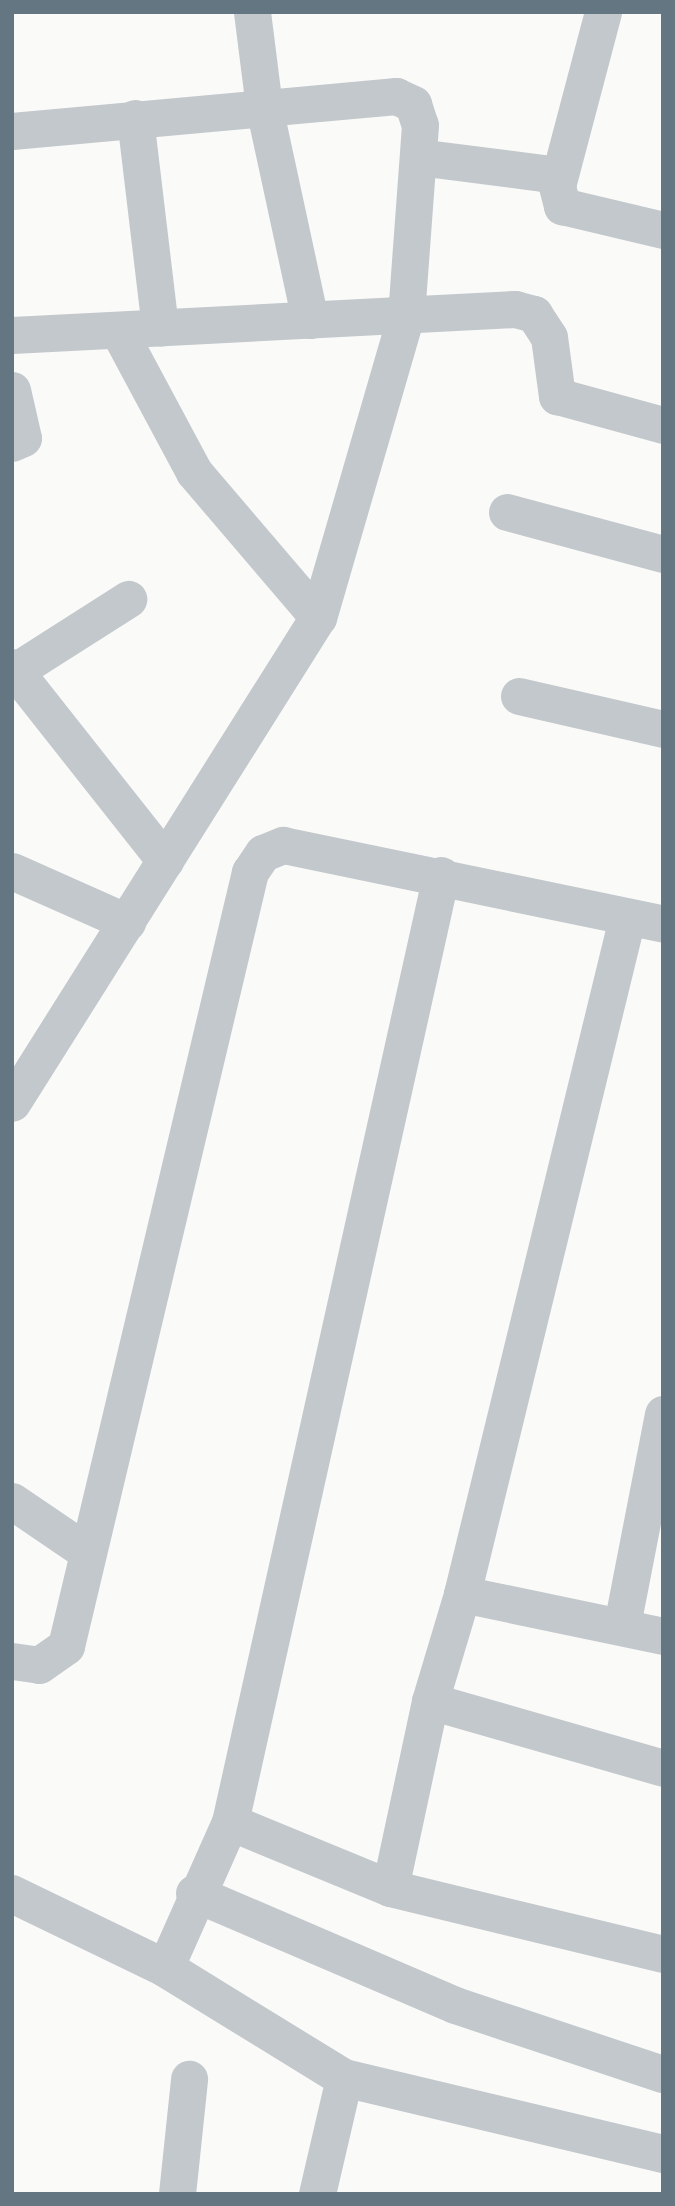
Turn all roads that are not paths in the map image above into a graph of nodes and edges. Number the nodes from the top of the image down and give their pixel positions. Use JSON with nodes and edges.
{"nodes":[{"id":1,"x":253,"y":12,"type":"edge"},
{"id":2,"x":603,"y":12,"type":"edge"},
{"id":3,"x":264,"y":107,"type":"junction"},
{"id":4,"x":135,"y":118,"type":"junction"},
{"id":5,"x":12,"y":131,"type":"edge"},
{"id":6,"x":418,"y":157,"type":"junction"},
{"id":7,"x":559,"y":175,"type":"junction"},
{"id":8,"x":663,"y":230,"type":"edge"},
{"id":9,"x":406,"y":315,"type":"junction"},
{"id":10,"x":310,"y":320,"type":"junction"},
{"id":11,"x":160,"y":328,"type":"junction"},
{"id":12,"x":118,"y":330,"type":"junction"},
{"id":13,"x":12,"y":335,"type":"edge"},
{"id":14,"x":12,"y":390,"type":"edge"},
{"id":15,"x":663,"y":425,"type":"edge"},
{"id":16,"x":12,"y":443,"type":"edge"},
{"id":17,"x":507,"y":512,"type":"dead end"},
{"id":18,"x":663,"y":554,"type":"edge"},
{"id":19,"x":128,"y":599,"type":"dead end"},
{"id":20,"x":318,"y":617,"type":"junction"},
{"id":21,"x":13,"y":671,"type":"edge"},
{"id":22,"x":519,"y":696,"type":"dead end"},
{"id":23,"x":663,"y":729,"type":"edge"},
{"id":24,"x":165,"y":861,"type":"junction"},
{"id":25,"x":12,"y":871,"type":"edge"},
{"id":26,"x":441,"y":875,"type":"junction"},
{"id":27,"x":627,"y":918,"type":"junction"},
{"id":28,"x":127,"y":922,"type":"junction"},
{"id":29,"x":663,"y":925,"type":"edge"},
{"id":30,"x":12,"y":1103,"type":"edge"},
{"id":31,"x":663,"y":1414,"type":"edge"},
{"id":32,"x":12,"y":1501,"type":"edge"},
{"id":33,"x":87,"y":1552,"type":"junction"},
{"id":34,"x":462,"y":1594,"type":"junction"},
{"id":35,"x":622,"y":1625,"type":"junction"},
{"id":36,"x":663,"y":1636,"type":"edge"},
{"id":37,"x":12,"y":1661,"type":"edge"},
{"id":38,"x":430,"y":1701,"type":"junction"},
{"id":39,"x":663,"y":1768,"type":"edge"},
{"id":40,"x":230,"y":1822,"type":"junction"},
{"id":41,"x":390,"y":1888,"type":"junction"},
{"id":42,"x":194,"y":1893,"type":"junction"},
{"id":43,"x":12,"y":1894,"type":"edge"},
{"id":44,"x":663,"y":1954,"type":"edge"},
{"id":45,"x":166,"y":1968,"type":"junction"},
{"id":46,"x":663,"y":2074,"type":"edge"},
{"id":47,"x":344,"y":2078,"type":"junction"},
{"id":48,"x":189,"y":2079,"type":"dead end"},
{"id":49,"x":663,"y":2154,"type":"edge"},
{"id":50,"x":177,"y":2194,"type":"edge"},
{"id":51,"x":317,"y":2194,"type":"edge"}],
"edges":[{"from":1,"to":3,"type":"street"},
{"from":2,"to":7,"type":"street"},
{"from":3,"to":4,"type":"street"},
{"from":3,"to":6,"type":"street"},
{"from":3,"to":10,"type":"street"},
{"from":4,"to":5,"type":"street"},
{"from":4,"to":11,"type":"street"},
{"from":6,"to":7,"type":"street"},
{"from":6,"to":9,"type":"street"},
{"from":7,"to":8,"type":"street"},
{"from":9,"to":10,"type":"street"},
{"from":9,"to":15,"type":"street"},
{"from":9,"to":20,"type":"street"},
{"from":10,"to":11,"type":"street"},
{"from":11,"to":12,"type":"street"},
{"from":12,"to":13,"type":"street"},
{"from":12,"to":20,"type":"street"},
{"from":14,"to":16,"type":"street"},
{"from":17,"to":18,"type":"street"},
{"from":19,"to":21,"type":"street"},
{"from":20,"to":24,"type":"street"},
{"from":21,"to":24,"type":"street"},
{"from":22,"to":23,"type":"street"},
{"from":24,"to":28,"type":"street"},
{"from":25,"to":28,"type":"street"},
{"from":26,"to":27,"type":"street"},
{"from":26,"to":33,"type":"street"},
{"from":26,"to":40,"type":"street"},
{"from":27,"to":29,"type":"street"},
{"from":27,"to":34,"type":"street"},
{"from":28,"to":30,"type":"street"},
{"from":31,"to":35,"type":"street"},
{"from":32,"to":33,"type":"street"},
{"from":33,"to":37,"type":"street"},
{"from":34,"to":35,"type":"street"},
{"from":34,"to":38,"type":"street"},
{"from":35,"to":36,"type":"street"},
{"from":38,"to":39,"type":"street"},
{"from":38,"to":41,"type":"street"},
{"from":40,"to":41,"type":"street"},
{"from":40,"to":42,"type":"street"},
{"from":41,"to":44,"type":"street"},
{"from":42,"to":45,"type":"street"},
{"from":42,"to":46,"type":"street"},
{"from":43,"to":45,"type":"street"},
{"from":45,"to":47,"type":"street"},
{"from":47,"to":49,"type":"street"},
{"from":47,"to":51,"type":"street"},
{"from":48,"to":50,"type":"street"}]}
